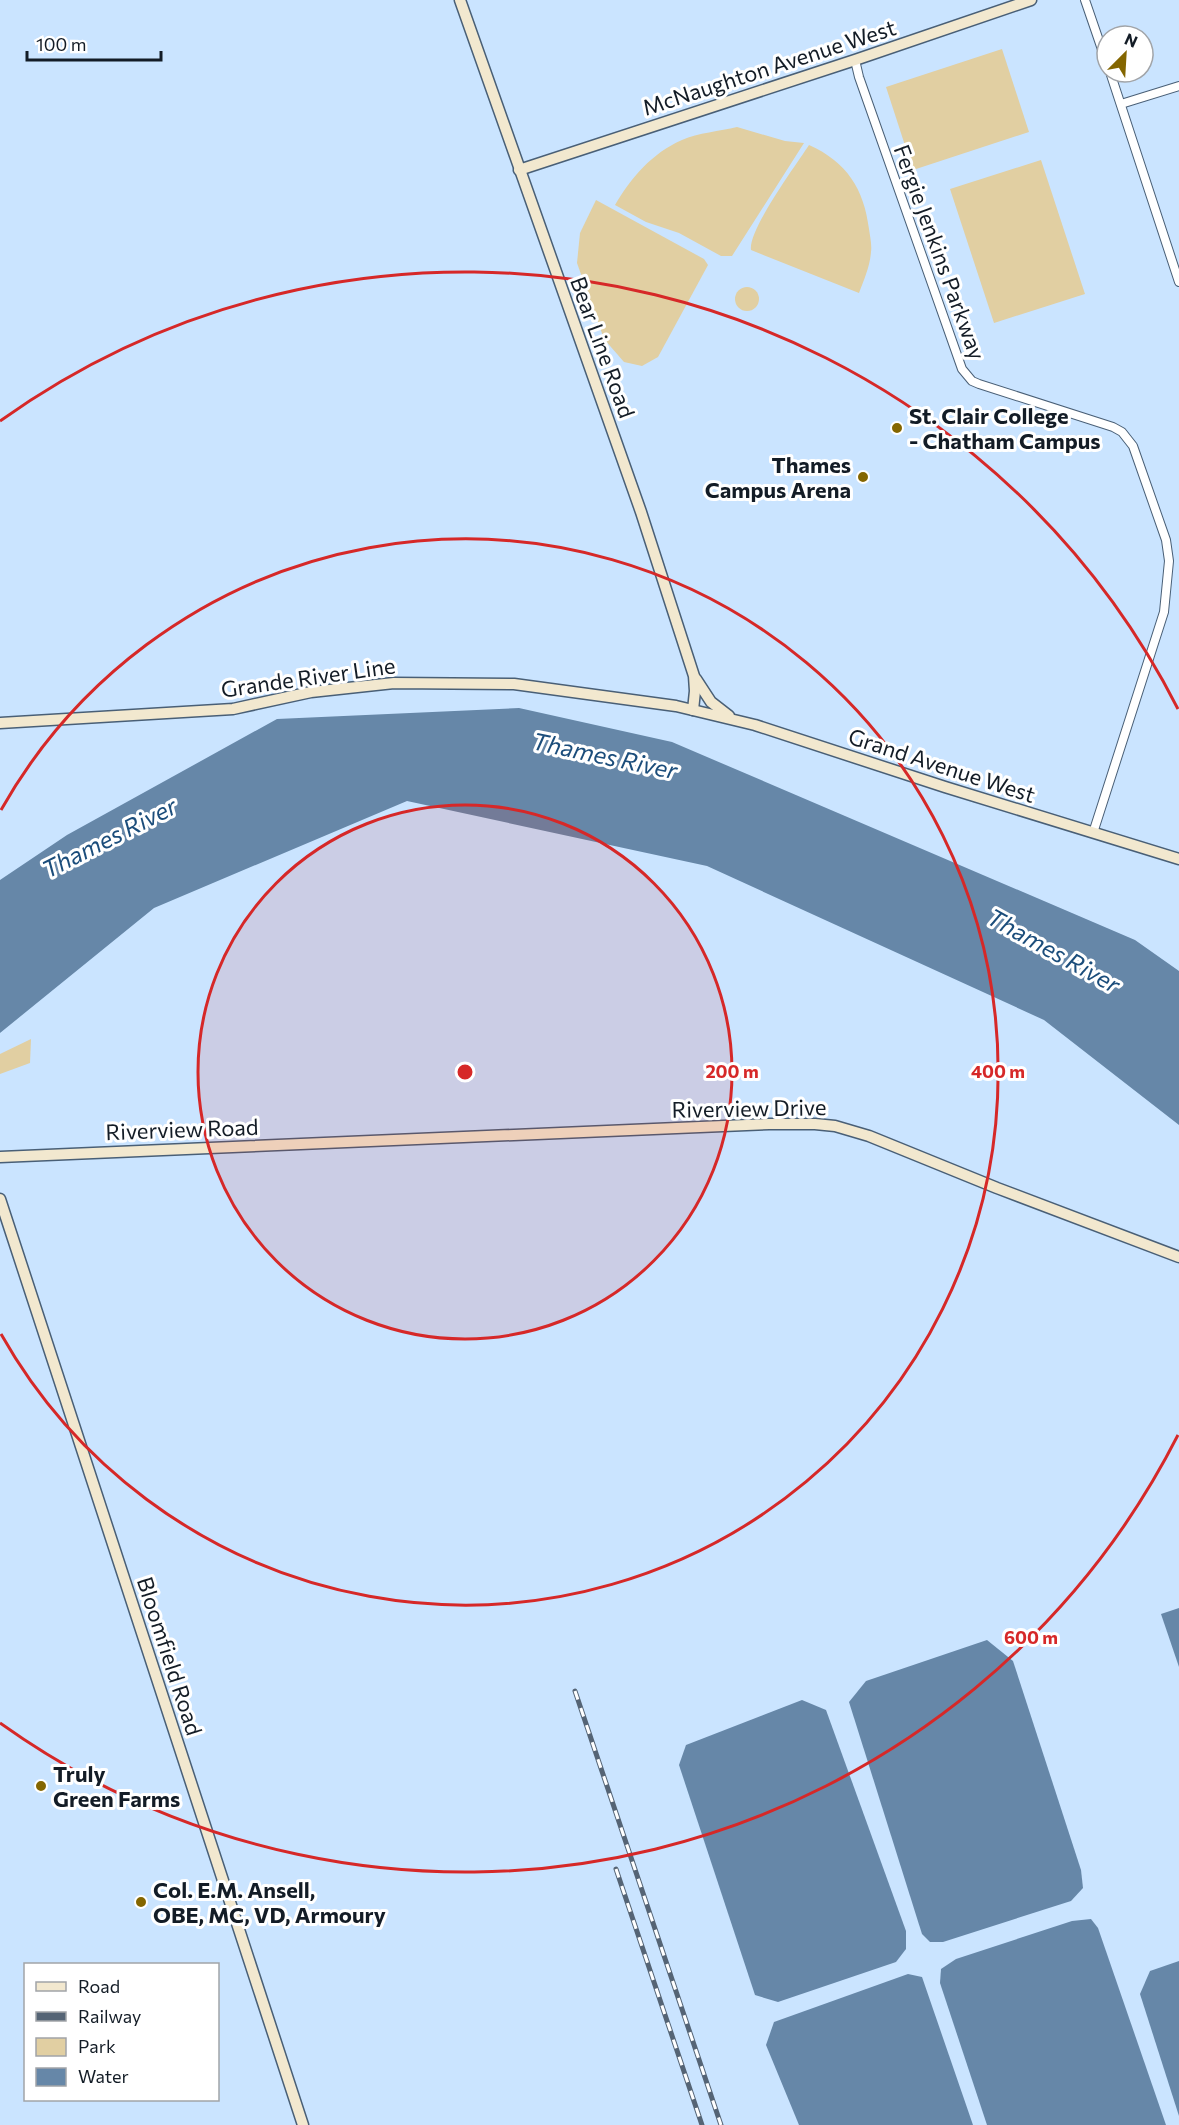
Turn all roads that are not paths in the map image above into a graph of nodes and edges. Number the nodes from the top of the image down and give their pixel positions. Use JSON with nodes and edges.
{"nodes":[{"id":1,"x":460,"y":0,"type":"edge"},
{"id":2,"x":1031,"y":0,"type":"edge"},
{"id":3,"x":1085,"y":0,"type":"edge"},
{"id":4,"x":1095,"y":29,"type":"edge"},
{"id":5,"x":855,"y":60,"type":"junction"},
{"id":6,"x":1114,"y":84,"type":"edge"},
{"id":7,"x":1179,"y":86,"type":"edge"},
{"id":8,"x":1121,"y":104,"type":"junction"},
{"id":9,"x":519,"y":170,"type":"junction"},
{"id":10,"x":1179,"y":282,"type":"edge"},
{"id":11,"x":694,"y":676,"type":"junction"},
{"id":12,"x":693,"y":710,"type":"junction"},
{"id":13,"x":743,"y":722,"type":"junction"},
{"id":14,"x":0,"y":723,"type":"edge"},
{"id":15,"x":1094,"y":833,"type":"junction"},
{"id":16,"x":1179,"y":859,"type":"edge"},
{"id":17,"x":366,"y":1141,"type":"joint"},
{"id":18,"x":0,"y":1157,"type":"edge"},
{"id":19,"x":0,"y":1199,"type":"edge"},
{"id":20,"x":1179,"y":1257,"type":"edge"},
{"id":21,"x":303,"y":2125,"type":"edge"}],
"edges":[{"from":1,"to":9,"type":"main road","name":"Bear Line Road"},
{"from":2,"to":5,"type":"main road","name":"McNaughton Avenue West"},
{"from":3,"to":4,"type":"street"},
{"from":5,"to":9,"type":"main road","name":"McNaughton Avenue West"},
{"from":5,"to":15,"type":"street","name":"Fergie Jenkins Parkway"},
{"from":6,"to":8,"type":"street"},
{"from":7,"to":8,"type":"street"},
{"from":8,"to":10,"type":"street"},
{"from":9,"to":11,"type":"main road","name":"Bear Line Road"},
{"from":11,"to":12,"type":"main road","name":"Bear Line Road"},
{"from":11,"to":13,"type":"main road"},
{"from":12,"to":13,"type":"main road","name":"Grand Avenue West"},
{"from":12,"to":14,"type":"main road","name":"Grande River Line"},
{"from":13,"to":15,"type":"main road","name":"Grand Avenue West"},
{"from":15,"to":16,"type":"main road","name":"Grand Avenue West"},
{"from":17,"to":18,"type":"main road","name":"Riverview Road"},
{"from":17,"to":20,"type":"main road","name":"Riverview Drive"},
{"from":19,"to":21,"type":"main road","name":"Bloomfield Road"}]}
